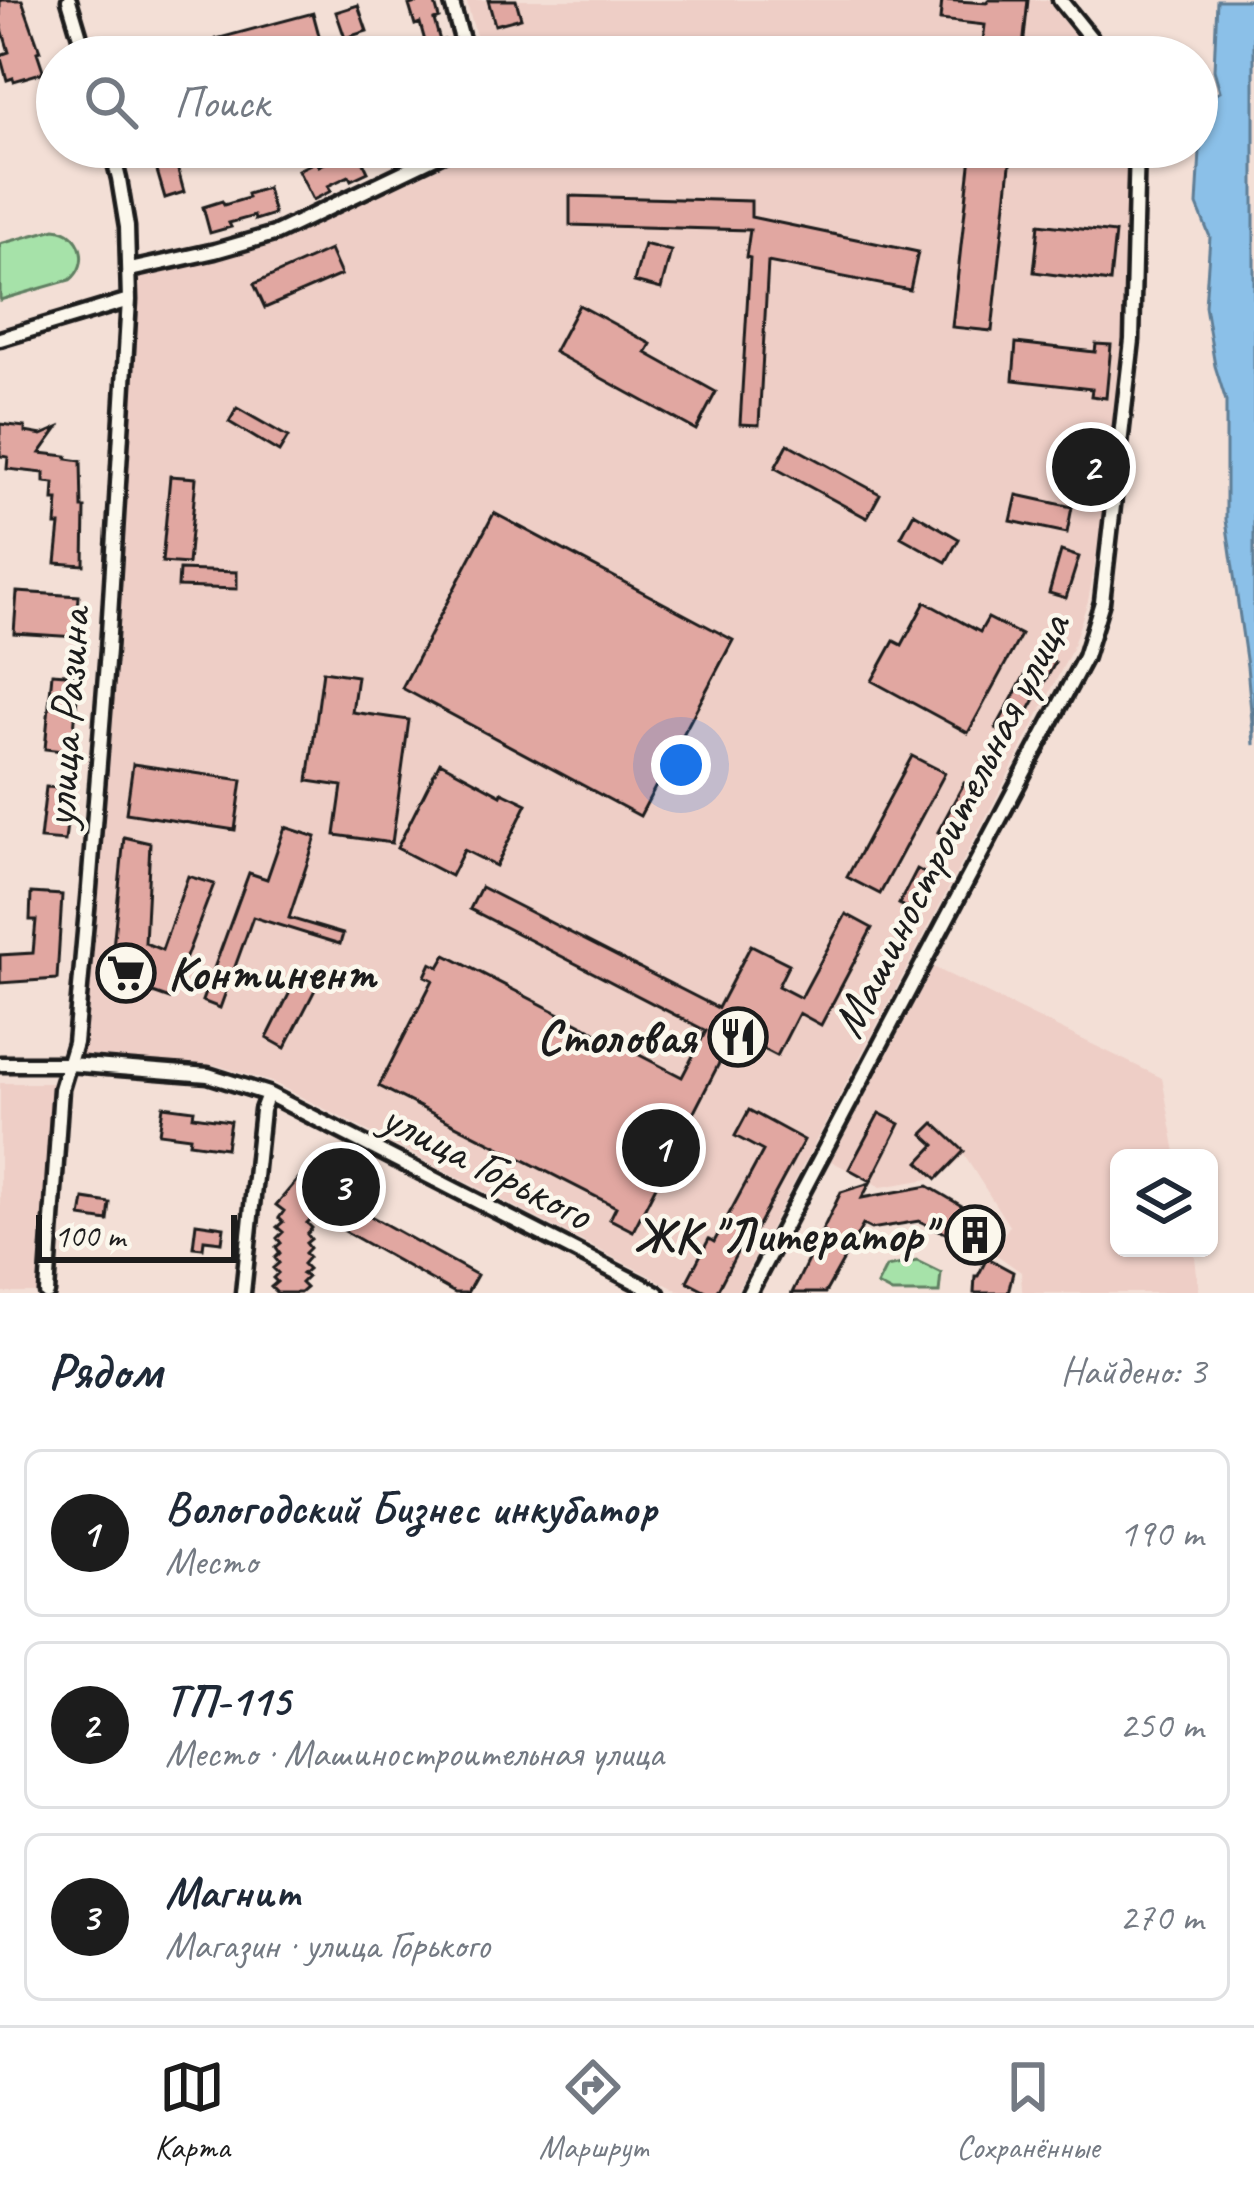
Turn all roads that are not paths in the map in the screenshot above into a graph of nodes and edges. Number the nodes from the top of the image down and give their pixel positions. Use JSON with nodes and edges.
{"nodes":[{"id":1,"x":69,"y":0,"type":"edge"},
{"id":2,"x":451,"y":0,"type":"edge"},
{"id":3,"x":1060,"y":0,"type":"edge"},
{"id":4,"x":80,"y":36,"type":"edge"},
{"id":5,"x":461,"y":36,"type":"edge"},
{"id":6,"x":1089,"y":36,"type":"edge"},
{"id":7,"x":116,"y":168,"type":"edge"},
{"id":8,"x":412,"y":168,"type":"edge"},
{"id":9,"x":1136,"y":168,"type":"edge"},
{"id":10,"x":130,"y":269,"type":"junction"},
{"id":11,"x":129,"y":300,"type":"junction"},
{"id":12,"x":0,"y":339,"type":"edge"},
{"id":13,"x":0,"y":1064,"type":"edge"},
{"id":14,"x":69,"y":1064,"type":"junction"},
{"id":15,"x":268,"y":1094,"type":"junction"},
{"id":16,"x":47,"y":1293,"type":"edge"},
{"id":17,"x":243,"y":1293,"type":"edge"},
{"id":18,"x":657,"y":1293,"type":"edge"},
{"id":19,"x":748,"y":1293,"type":"edge"}],
"edges":[{"from":1,"to":4,"type":"street"},
{"from":2,"to":5,"type":"street"},
{"from":3,"to":6,"type":"street"},
{"from":7,"to":10,"type":"street","name":"улица Разина"},
{"from":8,"to":10,"type":"street"},
{"from":9,"to":19,"type":"street","name":"Машиностроительная улица"},
{"from":10,"to":11,"type":"street","name":"улица Разина"},
{"from":11,"to":12,"type":"street"},
{"from":11,"to":14,"type":"street","name":"улица Разина"},
{"from":13,"to":14,"type":"street","name":"улица Горького"},
{"from":14,"to":15,"type":"street","name":"улица Горького"},
{"from":14,"to":16,"type":"street","name":"улица Разина"},
{"from":15,"to":17,"type":"street"},
{"from":15,"to":18,"type":"street","name":"улица Горького"}]}
